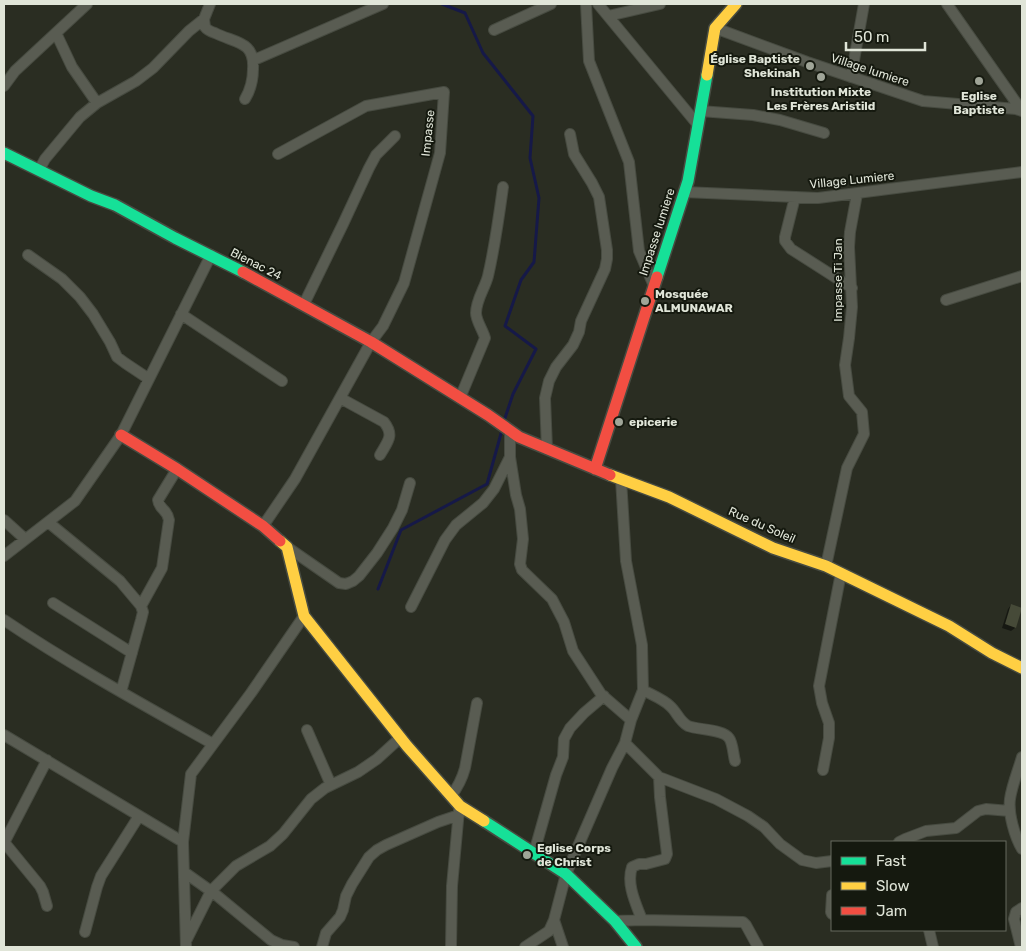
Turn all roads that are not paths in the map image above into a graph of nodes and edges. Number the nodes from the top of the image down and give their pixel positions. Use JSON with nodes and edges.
{"nodes":[{"id":1,"x":87,"y":4,"type":"edge"},
{"id":2,"x":210,"y":4,"type":"edge"},
{"id":3,"x":383,"y":4,"type":"edge"},
{"id":4,"x":551,"y":4,"type":"edge"},
{"id":5,"x":586,"y":4,"type":"edge"},
{"id":6,"x":598,"y":4,"type":"edge"},
{"id":7,"x":660,"y":4,"type":"edge"},
{"id":8,"x":736,"y":4,"type":"edge"},
{"id":9,"x":864,"y":4,"type":"edge"},
{"id":10,"x":947,"y":4,"type":"edge"},
{"id":11,"x":608,"y":16,"type":"junction"},
{"id":12,"x":204,"y":19,"type":"junction"},
{"id":13,"x":715,"y":28,"type":"junction"},
{"id":14,"x":494,"y":30,"type":"dead end"},
{"id":15,"x":56,"y":33,"type":"junction"},
{"id":16,"x":254,"y":60,"type":"junction"},
{"id":17,"x":851,"y":77,"type":"junction"},
{"id":18,"x":4,"y":86,"type":"edge"},
{"id":19,"x":245,"y":99,"type":"dead end"},
{"id":20,"x":97,"y":103,"type":"junction"},
{"id":21,"x":700,"y":111,"type":"junction"},
{"id":22,"x":1022,"y":111,"type":"edge"},
{"id":23,"x":698,"y":125,"type":"junction"},
{"id":24,"x":824,"y":133,"type":"dead end"},
{"id":25,"x":570,"y":134,"type":"dead end"},
{"id":26,"x":395,"y":136,"type":"dead end"},
{"id":27,"x":4,"y":153,"type":"edge"},
{"id":28,"x":278,"y":154,"type":"dead end"},
{"id":29,"x":39,"y":170,"type":"junction"},
{"id":30,"x":1022,"y":172,"type":"edge"},
{"id":31,"x":503,"y":187,"type":"dead end"},
{"id":32,"x":684,"y":192,"type":"junction"},
{"id":33,"x":857,"y":194,"type":"junction"},
{"id":34,"x":795,"y":197,"type":"junction"},
{"id":35,"x":28,"y":256,"type":"dead end"},
{"id":36,"x":211,"y":256,"type":"junction"},
{"id":37,"x":1022,"y":276,"type":"edge"},
{"id":38,"x":654,"y":286,"type":"junction"},
{"id":39,"x":852,"y":288,"type":"junction"},
{"id":40,"x":946,"y":300,"type":"dead end"},
{"id":41,"x":304,"y":304,"type":"junction"},
{"id":42,"x":182,"y":314,"type":"junction"},
{"id":43,"x":371,"y":342,"type":"junction"},
{"id":44,"x":149,"y":378,"type":"junction"},
{"id":45,"x":282,"y":381,"type":"dead end"},
{"id":46,"x":340,"y":398,"type":"junction"},
{"id":47,"x":460,"y":398,"type":"junction"},
{"id":48,"x":488,"y":415,"type":"joint"},
{"id":49,"x":515,"y":434,"type":"junction"},
{"id":50,"x":121,"y":435,"type":"junction"},
{"id":51,"x":547,"y":449,"type":"junction"},
{"id":52,"x":380,"y":455,"type":"dead end"},
{"id":53,"x":510,"y":457,"type":"junction"},
{"id":54,"x":177,"y":469,"type":"junction"},
{"id":55,"x":596,"y":469,"type":"junction"},
{"id":56,"x":621,"y":479,"type":"junction"},
{"id":57,"x":410,"y":483,"type":"dead end"},
{"id":58,"x":4,"y":520,"type":"edge"},
{"id":59,"x":48,"y":522,"type":"junction"},
{"id":60,"x":263,"y":526,"type":"junction"},
{"id":61,"x":25,"y":539,"type":"junction"},
{"id":62,"x":286,"y":548,"type":"junction"},
{"id":63,"x":4,"y":556,"type":"edge"},
{"id":64,"x":826,"y":566,"type":"junction"},
{"id":65,"x":841,"y":573,"type":"junction"},
{"id":66,"x":53,"y":603,"type":"dead end"},
{"id":67,"x":141,"y":606,"type":"junction"},
{"id":68,"x":411,"y":607,"type":"dead end"},
{"id":69,"x":304,"y":616,"type":"junction"},
{"id":70,"x":4,"y":620,"type":"edge"},
{"id":71,"x":132,"y":652,"type":"junction"},
{"id":72,"x":1022,"y":668,"type":"edge"},
{"id":73,"x":643,"y":690,"type":"junction"},
{"id":74,"x":121,"y":692,"type":"junction"},
{"id":75,"x":604,"y":696,"type":"junction"},
{"id":76,"x":477,"y":704,"type":"dead end"},
{"id":77,"x":631,"y":720,"type":"junction"},
{"id":78,"x":307,"y":730,"type":"dead end"},
{"id":79,"x":4,"y":735,"type":"edge"},
{"id":80,"x":400,"y":738,"type":"junction"},
{"id":81,"x":625,"y":743,"type":"junction"},
{"id":82,"x":213,"y":744,"type":"junction"},
{"id":83,"x":1022,"y":757,"type":"edge"},
{"id":84,"x":47,"y":760,"type":"junction"},
{"id":85,"x":735,"y":761,"type":"dead end"},
{"id":86,"x":823,"y":770,"type":"dead end"},
{"id":87,"x":659,"y":777,"type":"junction"},
{"id":88,"x":330,"y":785,"type":"junction"},
{"id":89,"x":451,"y":796,"type":"junction"},
{"id":90,"x":459,"y":811,"type":"junction"},
{"id":91,"x":1010,"y":811,"type":"junction"},
{"id":92,"x":139,"y":816,"type":"junction"},
{"id":93,"x":901,"y":841,"type":"edge"},
{"id":94,"x":4,"y":842,"type":"edge"},
{"id":95,"x":183,"y":842,"type":"junction"},
{"id":96,"x":1022,"y":849,"type":"edge"},
{"id":97,"x":534,"y":853,"type":"junction"},
{"id":98,"x":831,"y":861,"type":"edge"},
{"id":99,"x":184,"y":872,"type":"junction"},
{"id":100,"x":566,"y":874,"type":"junction"},
{"id":101,"x":211,"y":891,"type":"junction"},
{"id":102,"x":47,"y":906,"type":"dead end"},
{"id":103,"x":1022,"y":908,"type":"edge"},
{"id":104,"x":554,"y":920,"type":"junction"},
{"id":105,"x":642,"y":920,"type":"junction"},
{"id":106,"x":615,"y":921,"type":"junction"},
{"id":107,"x":929,"y":931,"type":"edge"},
{"id":108,"x":85,"y":932,"type":"dead end"},
{"id":109,"x":186,"y":943,"type":"edge"},
{"id":110,"x":294,"y":947,"type":"edge"},
{"id":111,"x":322,"y":947,"type":"edge"},
{"id":112,"x":451,"y":947,"type":"edge"},
{"id":113,"x":524,"y":947,"type":"edge"},
{"id":114,"x":564,"y":947,"type":"edge"},
{"id":115,"x":636,"y":947,"type":"edge"},
{"id":116,"x":758,"y":947,"type":"edge"},
{"id":117,"x":933,"y":947,"type":"edge"},
{"id":118,"x":1022,"y":947,"type":"edge"}],
"edges":[{"from":1,"to":15,"type":"street"},
{"from":2,"to":12,"type":"street"},
{"from":3,"to":16,"type":"street"},
{"from":4,"to":14,"type":"street"},
{"from":5,"to":38,"type":"street"},
{"from":6,"to":11,"type":"street"},
{"from":7,"to":11,"type":"street"},
{"from":8,"to":13,"type":"street"},
{"from":9,"to":17,"type":"street"},
{"from":10,"to":22,"type":"street"},
{"from":11,"to":23,"type":"street"},
{"from":12,"to":16,"type":"street"},
{"from":12,"to":20,"type":"street"},
{"from":13,"to":17,"type":"street","name":"Village lumiere"},
{"from":13,"to":21,"type":"street","name":"Impasse lumiere"},
{"from":15,"to":18,"type":"street"},
{"from":15,"to":20,"type":"street"},
{"from":16,"to":19,"type":"street"},
{"from":17,"to":22,"type":"street","name":"Village lumiere"},
{"from":20,"to":29,"type":"street"},
{"from":21,"to":23,"type":"street","name":"Impasse lumiere"},
{"from":21,"to":24,"type":"street"},
{"from":23,"to":32,"type":"street","name":"Impasse lumiere"},
{"from":25,"to":51,"type":"street"},
{"from":26,"to":41,"type":"street"},
{"from":27,"to":29,"type":"street","name":"Bienac 24"},
{"from":28,"to":43,"type":"street","name":"Impasse"},
{"from":29,"to":36,"type":"street","name":"Bienac 24"},
{"from":30,"to":33,"type":"street","name":"Village Lumiere"},
{"from":31,"to":47,"type":"street"},
{"from":32,"to":34,"type":"street","name":"Village Lumiere"},
{"from":32,"to":38,"type":"street","name":"Impasse lumiere"},
{"from":33,"to":34,"type":"street","name":"Village Lumiere"},
{"from":33,"to":39,"type":"street","name":"Impasse Ti Jan"},
{"from":34,"to":39,"type":"street"},
{"from":35,"to":44,"type":"street"},
{"from":36,"to":41,"type":"street","name":"Bienac 24"},
{"from":36,"to":42,"type":"street"},
{"from":37,"to":40,"type":"street"},
{"from":38,"to":55,"type":"street","name":"Impasse lumiere"},
{"from":39,"to":64,"type":"street","name":"Impasse Ti Jan"},
{"from":41,"to":43,"type":"street","name":"Bienac 24"},
{"from":42,"to":44,"type":"street"},
{"from":42,"to":45,"type":"street"},
{"from":43,"to":46,"type":"street"},
{"from":43,"to":47,"type":"street","name":"Bienac 24"},
{"from":44,"to":50,"type":"street"},
{"from":46,"to":52,"type":"street"},
{"from":46,"to":60,"type":"street"},
{"from":47,"to":48,"type":"street","name":"Bienac 24"},
{"from":48,"to":49,"type":"street","name":"Rue du Soleil"},
{"from":49,"to":51,"type":"street","name":"Rue du Soleil"},
{"from":49,"to":53,"type":"street"},
{"from":50,"to":54,"type":"street"},
{"from":50,"to":59,"type":"street"},
{"from":51,"to":55,"type":"street","name":"Rue du Soleil"},
{"from":53,"to":68,"type":"street"},
{"from":53,"to":75,"type":"street"},
{"from":54,"to":60,"type":"street"},
{"from":54,"to":67,"type":"street"},
{"from":55,"to":56,"type":"street","name":"Rue du Soleil"},
{"from":56,"to":64,"type":"street","name":"Rue du Soleil"},
{"from":56,"to":73,"type":"street"},
{"from":57,"to":62,"type":"street"},
{"from":58,"to":61,"type":"street"},
{"from":59,"to":61,"type":"street"},
{"from":59,"to":67,"type":"street"},
{"from":60,"to":62,"type":"street"},
{"from":61,"to":63,"type":"street"},
{"from":62,"to":69,"type":"street"},
{"from":64,"to":65,"type":"street","name":"Rue du Soleil"},
{"from":65,"to":72,"type":"street","name":"Rue du Soleil"},
{"from":65,"to":86,"type":"street"},
{"from":66,"to":71,"type":"street"},
{"from":67,"to":71,"type":"street"},
{"from":69,"to":80,"type":"street"},
{"from":69,"to":82,"type":"street"},
{"from":70,"to":74,"type":"street"},
{"from":71,"to":74,"type":"street"},
{"from":73,"to":77,"type":"street"},
{"from":73,"to":85,"type":"street"},
{"from":74,"to":82,"type":"street"},
{"from":75,"to":77,"type":"street"},
{"from":75,"to":97,"type":"street"},
{"from":76,"to":89,"type":"street"},
{"from":77,"to":81,"type":"street"},
{"from":78,"to":88,"type":"street"},
{"from":79,"to":84,"type":"street"},
{"from":80,"to":88,"type":"street"},
{"from":80,"to":89,"type":"street"},
{"from":81,"to":87,"type":"street"},
{"from":81,"to":100,"type":"street"},
{"from":82,"to":95,"type":"street"},
{"from":83,"to":91,"type":"street"},
{"from":84,"to":92,"type":"street"},
{"from":84,"to":94,"type":"street"},
{"from":87,"to":98,"type":"street"},
{"from":87,"to":105,"type":"street"},
{"from":88,"to":101,"type":"street"},
{"from":89,"to":90,"type":"street"},
{"from":90,"to":97,"type":"street"},
{"from":90,"to":111,"type":"street"},
{"from":90,"to":112,"type":"street"},
{"from":91,"to":93,"type":"street"},
{"from":91,"to":96,"type":"street"},
{"from":92,"to":95,"type":"street"},
{"from":92,"to":108,"type":"street"},
{"from":94,"to":102,"type":"street"},
{"from":95,"to":99,"type":"street"},
{"from":97,"to":100,"type":"street"},
{"from":99,"to":101,"type":"street"},
{"from":99,"to":109,"type":"street"},
{"from":100,"to":104,"type":"street"},
{"from":100,"to":106,"type":"street"},
{"from":101,"to":109,"type":"street"},
{"from":101,"to":110,"type":"street"},
{"from":103,"to":118,"type":"street"},
{"from":104,"to":113,"type":"street"},
{"from":104,"to":114,"type":"street"},
{"from":105,"to":106,"type":"street"},
{"from":105,"to":116,"type":"street"},
{"from":106,"to":115,"type":"street"},
{"from":107,"to":117,"type":"street"}]}
